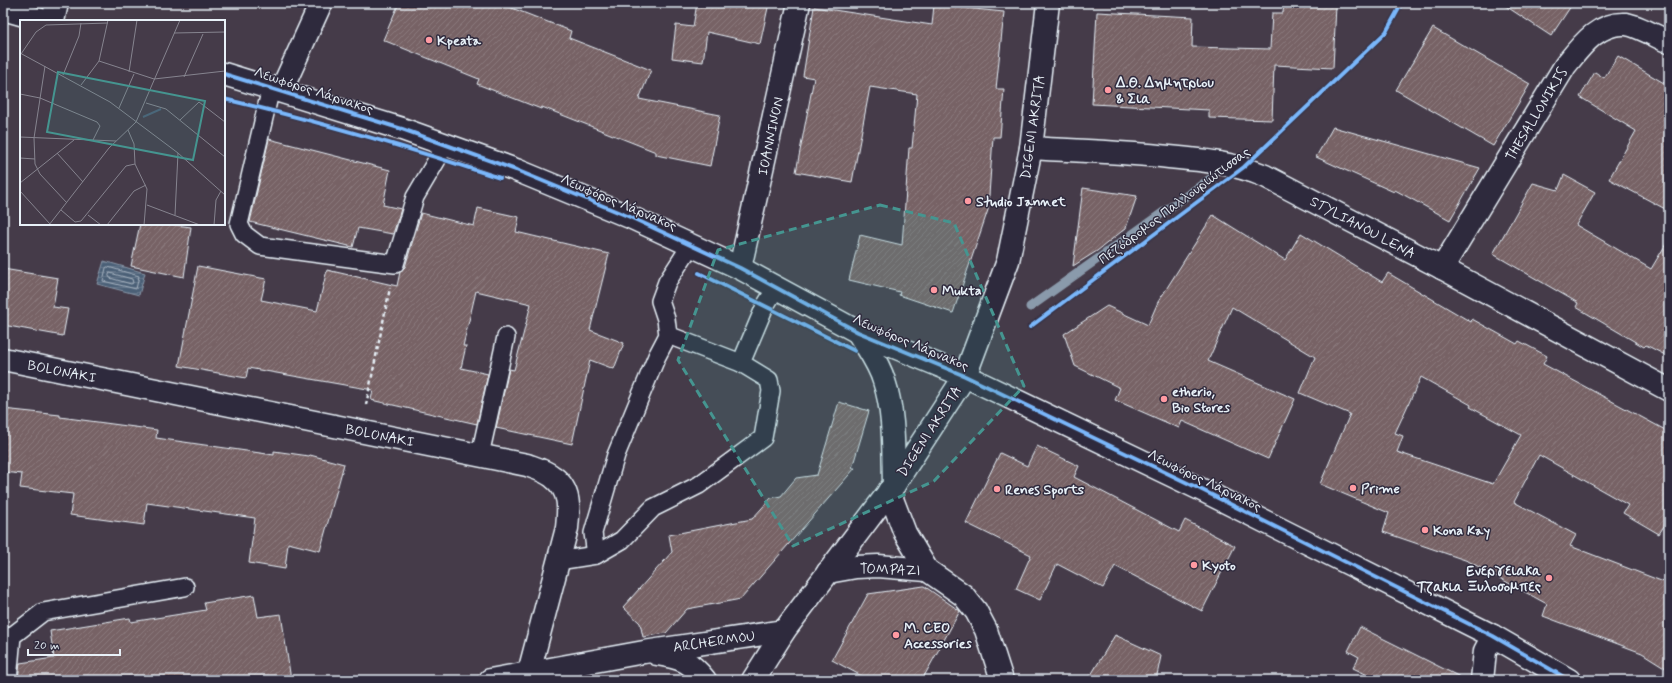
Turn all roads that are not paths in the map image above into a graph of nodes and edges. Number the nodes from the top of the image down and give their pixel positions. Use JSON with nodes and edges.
{"nodes":[{"id":1,"x":57,"y":3,"type":"edge"},
{"id":2,"x":321,"y":3,"type":"edge"},
{"id":3,"x":799,"y":3,"type":"edge"},
{"id":4,"x":1048,"y":3,"type":"edge"},
{"id":5,"x":3,"y":9,"type":"edge"},
{"id":6,"x":42,"y":20,"type":"edge"},
{"id":7,"x":53,"y":20,"type":"edge"},
{"id":8,"x":1669,"y":42,"type":"edge"},
{"id":9,"x":225,"y":74,"type":"edge"},
{"id":10,"x":276,"y":89,"type":"junction"},
{"id":11,"x":444,"y":144,"type":"junction"},
{"id":12,"x":1031,"y":148,"type":"junction"},
{"id":13,"x":691,"y":245,"type":"junction"},
{"id":14,"x":740,"y":268,"type":"junction"},
{"id":15,"x":1442,"y":268,"type":"junction"},
{"id":16,"x":776,"y":288,"type":"junction"},
{"id":17,"x":858,"y":332,"type":"junction"},
{"id":18,"x":668,"y":335,"type":"junction"},
{"id":19,"x":506,"y":337,"type":"dead end"},
{"id":20,"x":3,"y":359,"type":"edge"},
{"id":21,"x":741,"y":363,"type":"junction"},
{"id":22,"x":965,"y":376,"type":"junction"},
{"id":23,"x":1669,"y":390,"type":"edge"},
{"id":24,"x":480,"y":455,"type":"junction"},
{"id":25,"x":892,"y":488,"type":"junction"},
{"id":26,"x":596,"y":555,"type":"junction"},
{"id":27,"x":558,"y":561,"type":"junction"},
{"id":28,"x":927,"y":570,"type":"junction"},
{"id":29,"x":828,"y":572,"type":"junction"},
{"id":30,"x":185,"y":587,"type":"dead end"},
{"id":31,"x":784,"y":631,"type":"junction"},
{"id":32,"x":1494,"y":636,"type":"junction"},
{"id":33,"x":644,"y":652,"type":"junction"},
{"id":34,"x":529,"y":672,"type":"junction"},
{"id":35,"x":8,"y":680,"type":"edge"},
{"id":36,"x":490,"y":680,"type":"edge"},
{"id":37,"x":705,"y":680,"type":"edge"},
{"id":38,"x":753,"y":680,"type":"edge"},
{"id":39,"x":1002,"y":680,"type":"edge"},
{"id":40,"x":1482,"y":680,"type":"edge"},
{"id":41,"x":1569,"y":680,"type":"edge"}],
"edges":[{"from":1,"to":7,"type":"street"},
{"from":2,"to":10,"type":"street"},
{"from":3,"to":14,"type":"street","name":"IOANNINON"},
{"from":4,"to":12,"type":"street","name":"DIGENI AKRITA"},
{"from":5,"to":6,"type":"street"},
{"from":8,"to":15,"type":"street","name":"THESALLONIKIS"},
{"from":9,"to":10,"type":"street","name":"Λεωφόρος Λάρνακος"},
{"from":10,"to":11,"type":"street","name":"Λεωφόρος Λάρνακος"},
{"from":10,"to":11,"type":"lane"},
{"from":11,"to":13,"type":"street","name":"Λεωφόρος Λάρνακος"},
{"from":12,"to":15,"type":"street","name":"STYLIANOU LENA"},
{"from":12,"to":22,"type":"street","name":"DIGENI AKRITA"},
{"from":13,"to":14,"type":"street","name":"Λεωφόρος Λάρνακος"},
{"from":13,"to":18,"type":"lane"},
{"from":14,"to":16,"type":"street","name":"Λεωφόρος Λάρνακος"},
{"from":15,"to":23,"type":"street","name":"STYLIANOU LENA"},
{"from":16,"to":17,"type":"street","name":"Λεωφόρος Λάρνακος"},
{"from":16,"to":21,"type":"lane"},
{"from":17,"to":22,"type":"street","name":"Λεωφόρος Λάρνακος"},
{"from":17,"to":25,"type":"street","name":"TOMPAZI"},
{"from":18,"to":21,"type":"lane"},
{"from":18,"to":26,"type":"lane"},
{"from":19,"to":24,"type":"lane"},
{"from":20,"to":24,"type":"street","name":"BOLONAKI"},
{"from":21,"to":26,"type":"lane"},
{"from":22,"to":25,"type":"street","name":"DIGENI AKRITA"},
{"from":22,"to":32,"type":"street","name":"Λεωφόρος Λάρνακος"},
{"from":24,"to":27,"type":"street","name":"BOLONAKI"},
{"from":25,"to":28,"type":"street","name":"TOMPAZI"},
{"from":25,"to":29,"type":"street","name":"DIGENI AKRITA"},
{"from":26,"to":27,"type":"lane"},
{"from":27,"to":34,"type":"street","name":"BOLONAKI"},
{"from":28,"to":29,"type":"street","name":"TOMPAZI"},
{"from":28,"to":39,"type":"street","name":"TOMPAZI"},
{"from":29,"to":31,"type":"street","name":"DIGENI AKRITA"},
{"from":30,"to":35,"type":"lane"},
{"from":31,"to":33,"type":"street","name":"ARCHERMOU"},
{"from":31,"to":38,"type":"street","name":"DIGENI AKRITA"},
{"from":32,"to":40,"type":"street"},
{"from":32,"to":41,"type":"street","name":"Λεωφόρος Λάρνακος"},
{"from":33,"to":34,"type":"street","name":"ARCHERMOU"},
{"from":33,"to":37,"type":"street","name":"ARCHERMOU"},
{"from":34,"to":36,"type":"street","name":"ARCHERMOU"}]}
